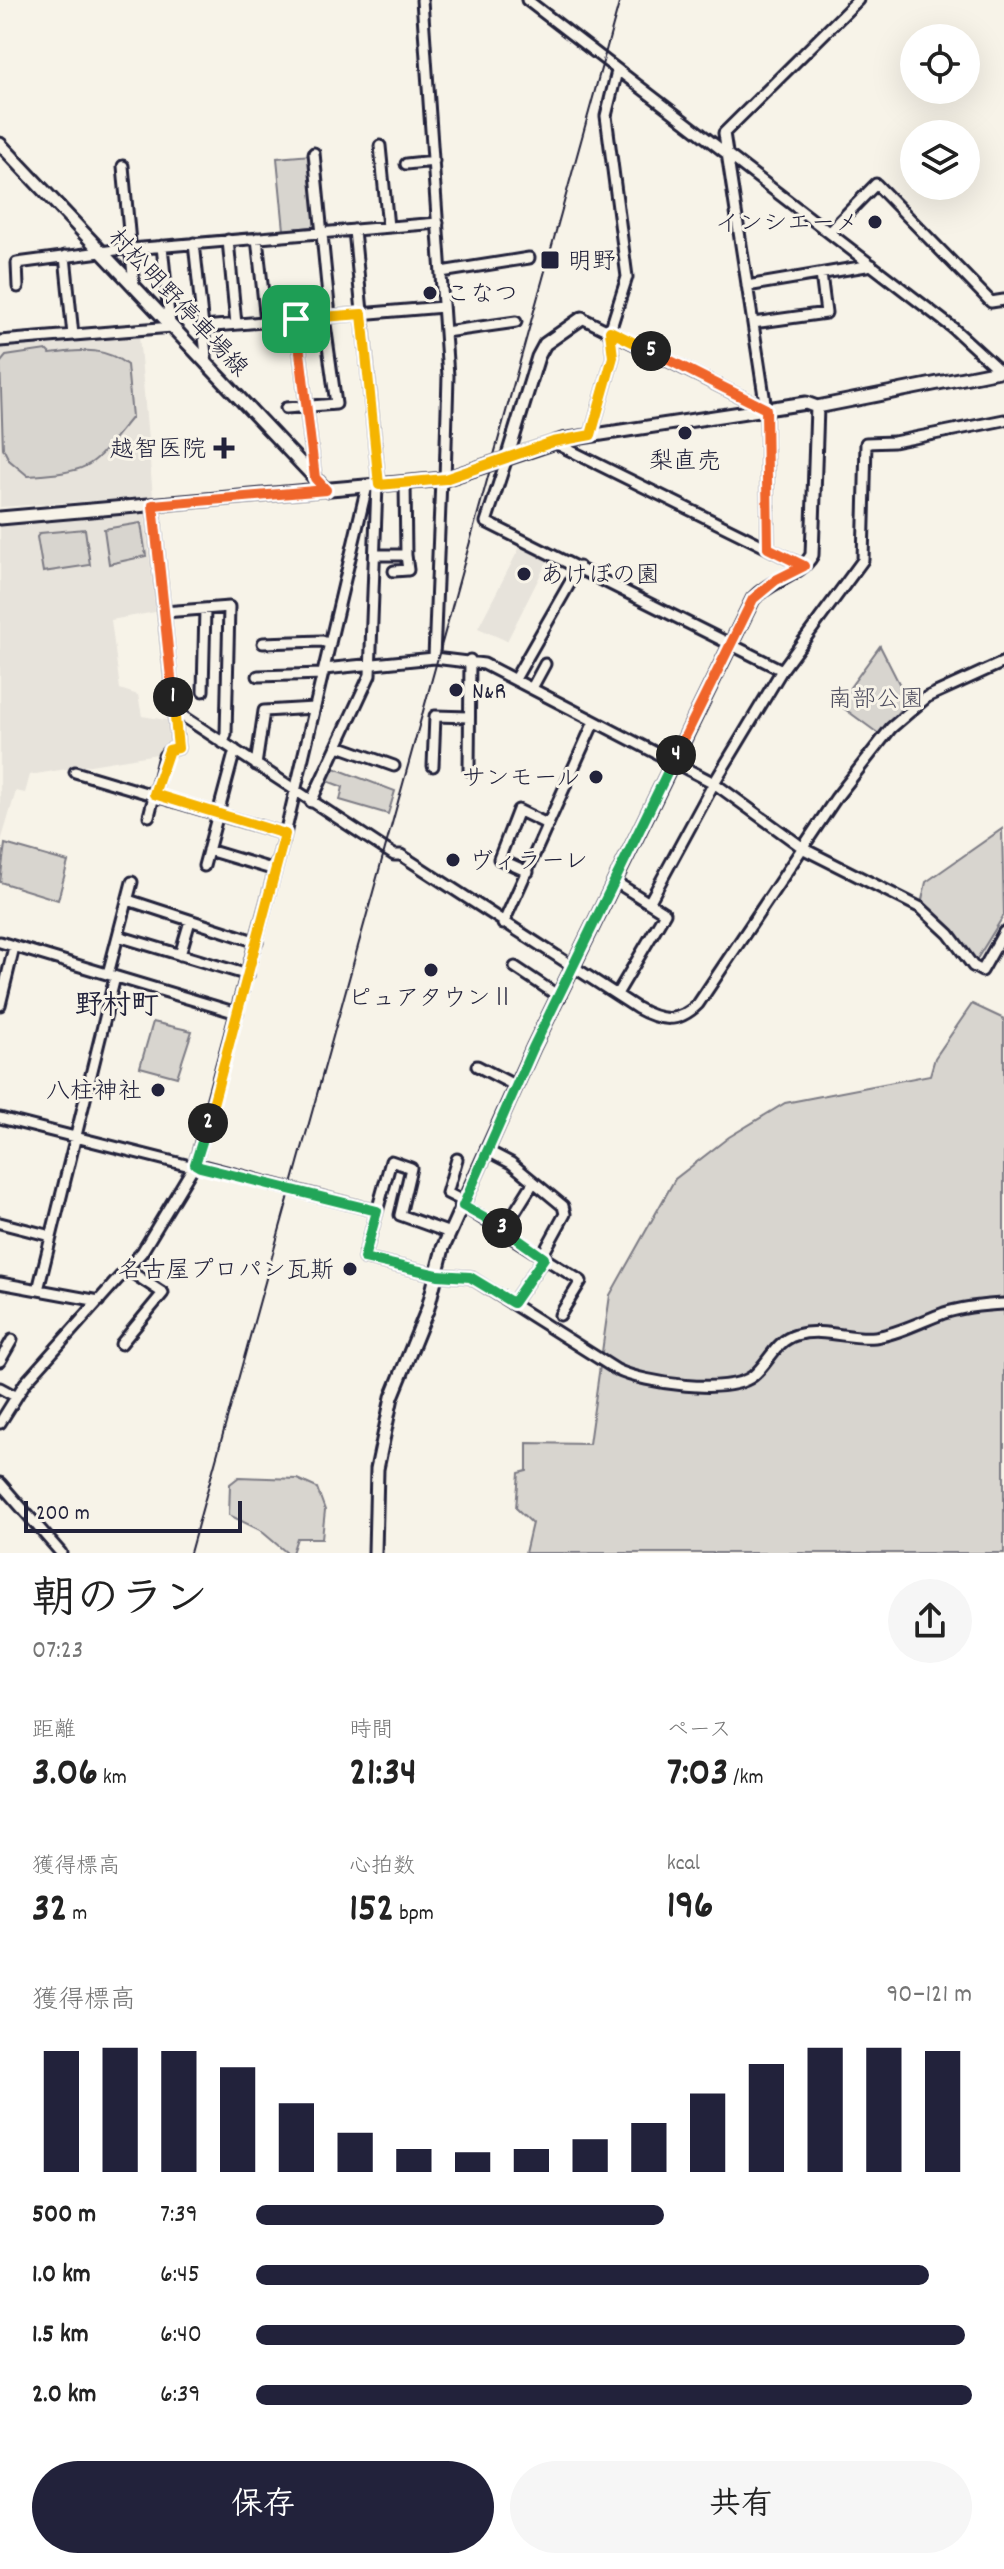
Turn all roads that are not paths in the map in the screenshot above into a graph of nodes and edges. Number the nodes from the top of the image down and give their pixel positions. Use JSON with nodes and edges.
{"nodes":[{"id":1,"x":422,"y":0,"type":"edge"},
{"id":2,"x":527,"y":0,"type":"edge"},
{"id":3,"x":858,"y":0,"type":"edge"},
{"id":4,"x":617,"y":71,"type":"junction"},
{"id":5,"x":0,"y":144,"type":"edge"},
{"id":6,"x":380,"y":146,"type":"dead end"},
{"id":7,"x":314,"y":153,"type":"dead end"},
{"id":8,"x":727,"y":155,"type":"junction"},
{"id":9,"x":434,"y":161,"type":"junction"},
{"id":10,"x":406,"y":164,"type":"dead end"},
{"id":11,"x":123,"y":166,"type":"dead end"},
{"id":12,"x":438,"y":223,"type":"junction"},
{"id":13,"x":388,"y":227,"type":"junction"},
{"id":14,"x":354,"y":230,"type":"junction"},
{"id":15,"x":829,"y":232,"type":"junction"},
{"id":16,"x":321,"y":233,"type":"junction"},
{"id":17,"x":257,"y":238,"type":"junction"},
{"id":18,"x":228,"y":240,"type":"junction"},
{"id":19,"x":194,"y":243,"type":"junction"},
{"id":20,"x":162,"y":246,"type":"junction"},
{"id":21,"x":131,"y":249,"type":"junction"},
{"id":22,"x":101,"y":251,"type":"junction"},
{"id":23,"x":65,"y":256,"type":"junction"},
{"id":24,"x":529,"y":258,"type":"dead end"},
{"id":25,"x":872,"y":265,"type":"junction"},
{"id":26,"x":441,"y":272,"type":"junction"},
{"id":27,"x":821,"y":274,"type":"junction"},
{"id":28,"x":134,"y":286,"type":"junction"},
{"id":29,"x":747,"y":286,"type":"junction"},
{"id":30,"x":18,"y":287,"type":"dead end"},
{"id":31,"x":1004,"y":300,"type":"edge"},
{"id":32,"x":443,"y":307,"type":"junction"},
{"id":33,"x":362,"y":314,"type":"junction"},
{"id":34,"x":327,"y":317,"type":"junction"},
{"id":35,"x":582,"y":318,"type":"joint"},
{"id":36,"x":296,"y":319,"type":"junction"},
{"id":37,"x":266,"y":321,"type":"junction"},
{"id":38,"x":516,"y":322,"type":"dead end"},
{"id":39,"x":753,"y":323,"type":"junction"},
{"id":40,"x":236,"y":324,"type":"junction"},
{"id":41,"x":171,"y":326,"type":"junction"},
{"id":42,"x":203,"y":327,"type":"junction"},
{"id":43,"x":610,"y":331,"type":"junction"},
{"id":44,"x":445,"y":332,"type":"junction"},
{"id":45,"x":73,"y":335,"type":"junction"},
{"id":46,"x":0,"y":341,"type":"edge"},
{"id":47,"x":207,"y":365,"type":"junction"},
{"id":48,"x":1002,"y":370,"type":"edge"},
{"id":49,"x":308,"y":406,"type":"junction"},
{"id":50,"x":817,"y":407,"type":"junction"},
{"id":51,"x":286,"y":408,"type":"dead end"},
{"id":52,"x":766,"y":409,"type":"junction"},
{"id":53,"x":1004,"y":420,"type":"edge"},
{"id":54,"x":591,"y":435,"type":"junction"},
{"id":55,"x":553,"y":442,"type":"junction"},
{"id":56,"x":507,"y":458,"type":"junction"},
{"id":57,"x":315,"y":478,"type":"junction"},
{"id":58,"x":443,"y":479,"type":"junction"},
{"id":59,"x":405,"y":483,"type":"junction"},
{"id":60,"x":374,"y":485,"type":"junction"},
{"id":61,"x":326,"y":490,"type":"junction"},
{"id":62,"x":153,"y":505,"type":"junction"},
{"id":63,"x":0,"y":518,"type":"edge"},
{"id":64,"x":768,"y":548,"type":"junction"},
{"id":65,"x":375,"y":555,"type":"junction"},
{"id":66,"x":406,"y":555,"type":"junction"},
{"id":67,"x":804,"y":566,"type":"junction"},
{"id":68,"x":579,"y":567,"type":"junction"},
{"id":69,"x":394,"y":571,"type":"dead end"},
{"id":70,"x":205,"y":609,"type":"junction"},
{"id":71,"x":164,"y":612,"type":"junction"},
{"id":72,"x":263,"y":643,"type":"dead end"},
{"id":73,"x":732,"y":643,"type":"junction"},
{"id":74,"x":330,"y":644,"type":"junction"},
{"id":75,"x":434,"y":658,"type":"junction"},
{"id":76,"x":470,"y":660,"type":"junction"},
{"id":77,"x":1004,"y":662,"type":"edge"},
{"id":78,"x":545,"y":664,"type":"dead end"},
{"id":79,"x":372,"y":667,"type":"junction"},
{"id":80,"x":782,"y":670,"type":"junction"},
{"id":81,"x":323,"y":672,"type":"junction"},
{"id":82,"x":258,"y":676,"type":"dead end"},
{"id":83,"x":515,"y":679,"type":"junction"},
{"id":84,"x":532,"y":688,"type":"junction"},
{"id":85,"x":203,"y":691,"type":"dead end"},
{"id":86,"x":314,"y":708,"type":"junction"},
{"id":87,"x":175,"y":711,"type":"junction"},
{"id":88,"x":469,"y":717,"type":"junction"},
{"id":89,"x":594,"y":722,"type":"junction"},
{"id":90,"x":223,"y":743,"type":"junction"},
{"id":91,"x":338,"y":746,"type":"junction"},
{"id":92,"x":235,"y":750,"type":"junction"},
{"id":93,"x":673,"y":762,"type":"junction"},
{"id":94,"x":256,"y":765,"type":"junction"},
{"id":95,"x":394,"y":766,"type":"dead end"},
{"id":96,"x":433,"y":766,"type":"dead end"},
{"id":97,"x":469,"y":770,"type":"dead end"},
{"id":98,"x":75,"y":772,"type":"dead end"},
{"id":99,"x":714,"y":783,"type":"junction"},
{"id":100,"x":295,"y":790,"type":"junction"},
{"id":101,"x":154,"y":794,"type":"junction"},
{"id":102,"x":311,"y":802,"type":"junction"},
{"id":103,"x":217,"y":813,"type":"junction"},
{"id":104,"x":149,"y":816,"type":"dead end"},
{"id":105,"x":547,"y":824,"type":"junction"},
{"id":106,"x":285,"y":834,"type":"junction"},
{"id":107,"x":801,"y":847,"type":"junction"},
{"id":108,"x":208,"y":850,"type":"junction"},
{"id":109,"x":204,"y":866,"type":"dead end"},
{"id":110,"x":275,"y":870,"type":"junction"},
{"id":111,"x":528,"y":872,"type":"junction"},
{"id":112,"x":614,"y":881,"type":"junction"},
{"id":113,"x":132,"y":882,"type":"dead end"},
{"id":114,"x":128,"y":900,"type":"junction"},
{"id":115,"x":649,"y":903,"type":"junction"},
{"id":116,"x":190,"y":921,"type":"junction"},
{"id":117,"x":503,"y":924,"type":"junction"},
{"id":118,"x":1004,"y":932,"type":"edge"},
{"id":119,"x":118,"y":936,"type":"junction"},
{"id":120,"x":0,"y":942,"type":"edge"},
{"id":121,"x":257,"y":942,"type":"junction"},
{"id":122,"x":14,"y":947,"type":"junction"},
{"id":123,"x":180,"y":955,"type":"junction"},
{"id":124,"x":515,"y":967,"type":"dead end"},
{"id":125,"x":573,"y":968,"type":"junction"},
{"id":126,"x":248,"y":975,"type":"junction"},
{"id":127,"x":111,"y":976,"type":"junction"},
{"id":128,"x":617,"y":994,"type":"junction"},
{"id":129,"x":560,"y":997,"type":"junction"},
{"id":130,"x":0,"y":1005,"type":"edge"},
{"id":131,"x":237,"y":1013,"type":"junction"},
{"id":132,"x":477,"y":1066,"type":"dead end"},
{"id":133,"x":516,"y":1086,"type":"junction"},
{"id":134,"x":0,"y":1118,"type":"edge"},
{"id":135,"x":76,"y":1136,"type":"junction"},
{"id":136,"x":486,"y":1150,"type":"junction"},
{"id":137,"x":457,"y":1159,"type":"dead end"},
{"id":138,"x":195,"y":1166,"type":"junction"},
{"id":139,"x":533,"y":1183,"type":"junction"},
{"id":140,"x":464,"y":1204,"type":"junction"},
{"id":141,"x":377,"y":1211,"type":"junction"},
{"id":142,"x":513,"y":1215,"type":"dead end"},
{"id":143,"x":0,"y":1223,"type":"edge"},
{"id":144,"x":450,"y":1233,"type":"junction"},
{"id":145,"x":51,"y":1236,"type":"junction"},
{"id":146,"x":543,"y":1257,"type":"junction"},
{"id":147,"x":128,"y":1270,"type":"junction"},
{"id":148,"x":438,"y":1275,"type":"junction"},
{"id":149,"x":0,"y":1283,"type":"edge"},
{"id":150,"x":38,"y":1290,"type":"junction"},
{"id":151,"x":99,"y":1301,"type":"junction"},
{"id":152,"x":513,"y":1303,"type":"junction"},
{"id":153,"x":1004,"y":1304,"type":"edge"},
{"id":154,"x":560,"y":1315,"type":"dead end"},
{"id":155,"x":12,"y":1340,"type":"dead end"},
{"id":156,"x":121,"y":1344,"type":"dead end"},
{"id":157,"x":0,"y":1361,"type":"edge"},
{"id":158,"x":0,"y":1388,"type":"edge"},
{"id":159,"x":15,"y":1396,"type":"junction"},
{"id":160,"x":0,"y":1423,"type":"edge"},
{"id":161,"x":0,"y":1483,"type":"edge"},
{"id":162,"x":61,"y":1553,"type":"edge"},
{"id":163,"x":375,"y":1553,"type":"edge"}],
"edges":[{"from":1,"to":9,"type":"street"},
{"from":2,"to":4,"type":"street"},
{"from":3,"to":8,"type":"street"},
{"from":4,"to":8,"type":"street"},
{"from":4,"to":43,"type":"street"},
{"from":5,"to":22,"type":"main road","name":"村松明野停車場線"},
{"from":6,"to":13,"type":"street"},
{"from":7,"to":16,"type":"street"},
{"from":8,"to":15,"type":"street"},
{"from":8,"to":29,"type":"street"},
{"from":9,"to":10,"type":"street"},
{"from":9,"to":12,"type":"street"},
{"from":11,"to":21,"type":"street"},
{"from":12,"to":13,"type":"street"},
{"from":12,"to":26,"type":"street"},
{"from":13,"to":14,"type":"street"},
{"from":14,"to":16,"type":"street"},
{"from":14,"to":33,"type":"street"},
{"from":15,"to":25,"type":"street"},
{"from":15,"to":31,"type":"street"},
{"from":16,"to":17,"type":"street"},
{"from":16,"to":34,"type":"street"},
{"from":17,"to":18,"type":"street"},
{"from":17,"to":37,"type":"street"},
{"from":18,"to":19,"type":"street"},
{"from":18,"to":40,"type":"street"},
{"from":19,"to":20,"type":"street"},
{"from":19,"to":42,"type":"street"},
{"from":20,"to":21,"type":"street"},
{"from":20,"to":41,"type":"street"},
{"from":21,"to":22,"type":"street"},
{"from":21,"to":28,"type":"street"},
{"from":22,"to":23,"type":"street"},
{"from":22,"to":28,"type":"main road","name":"村松明野停車場線"},
{"from":23,"to":30,"type":"street"},
{"from":23,"to":45,"type":"street"},
{"from":24,"to":26,"type":"street"},
{"from":25,"to":27,"type":"street"},
{"from":25,"to":48,"type":"street"},
{"from":26,"to":32,"type":"street"},
{"from":27,"to":29,"type":"street"},
{"from":27,"to":39,"type":"street"},
{"from":28,"to":41,"type":"main road","name":"村松明野停車場線"},
{"from":29,"to":39,"type":"street"},
{"from":32,"to":33,"type":"street"},
{"from":32,"to":44,"type":"street"},
{"from":33,"to":34,"type":"street"},
{"from":33,"to":60,"type":"street"},
{"from":34,"to":36,"type":"street"},
{"from":34,"to":49,"type":"street"},
{"from":35,"to":43,"type":"street"},
{"from":35,"to":56,"type":"main road"},
{"from":36,"to":37,"type":"street"},
{"from":36,"to":49,"type":"street"},
{"from":37,"to":40,"type":"street"},
{"from":38,"to":44,"type":"street"},
{"from":39,"to":52,"type":"street"},
{"from":40,"to":42,"type":"street"},
{"from":41,"to":45,"type":"street"},
{"from":41,"to":47,"type":"main road","name":"村松明野停車場線"},
{"from":42,"to":47,"type":"street"},
{"from":43,"to":52,"type":"street"},
{"from":43,"to":54,"type":"street"},
{"from":44,"to":58,"type":"street"},
{"from":45,"to":46,"type":"street"},
{"from":47,"to":57,"type":"main road","name":"村松明野停車場線"},
{"from":48,"to":50,"type":"main road"},
{"from":49,"to":51,"type":"street"},
{"from":49,"to":57,"type":"street"},
{"from":50,"to":52,"type":"main road"},
{"from":50,"to":67,"type":"main road"},
{"from":52,"to":54,"type":"main road"},
{"from":52,"to":64,"type":"street"},
{"from":53,"to":80,"type":"street"},
{"from":54,"to":55,"type":"main road"},
{"from":55,"to":56,"type":"main road"},
{"from":55,"to":64,"type":"street"},
{"from":56,"to":58,"type":"main road"},
{"from":56,"to":68,"type":"street"},
{"from":57,"to":61,"type":"main road","name":"村松明野停車場線"},
{"from":58,"to":59,"type":"main road"},
{"from":58,"to":75,"type":"street"},
{"from":59,"to":60,"type":"main road"},
{"from":59,"to":66,"type":"street"},
{"from":60,"to":61,"type":"main road"},
{"from":60,"to":65,"type":"street"},
{"from":60,"to":74,"type":"street"},
{"from":61,"to":62,"type":"main road"},
{"from":62,"to":63,"type":"main road"},
{"from":62,"to":71,"type":"street"},
{"from":64,"to":67,"type":"street"},
{"from":65,"to":66,"type":"street"},
{"from":65,"to":79,"type":"street"},
{"from":66,"to":69,"type":"street"},
{"from":67,"to":73,"type":"main road"},
{"from":68,"to":73,"type":"street"},
{"from":68,"to":83,"type":"street"},
{"from":70,"to":71,"type":"street"},
{"from":70,"to":85,"type":"street"},
{"from":70,"to":90,"type":"street"},
{"from":71,"to":87,"type":"street"},
{"from":72,"to":74,"type":"street"},
{"from":73,"to":80,"type":"street"},
{"from":73,"to":93,"type":"main road"},
{"from":74,"to":81,"type":"street"},
{"from":75,"to":76,"type":"street"},
{"from":75,"to":79,"type":"street"},
{"from":76,"to":83,"type":"street"},
{"from":76,"to":88,"type":"street"},
{"from":77,"to":107,"type":"street"},
{"from":78,"to":84,"type":"street"},
{"from":79,"to":81,"type":"street"},
{"from":79,"to":91,"type":"street"},
{"from":80,"to":99,"type":"street"},
{"from":81,"to":82,"type":"street"},
{"from":81,"to":86,"type":"street"},
{"from":83,"to":84,"type":"street"},
{"from":84,"to":89,"type":"street"},
{"from":86,"to":94,"type":"street"},
{"from":86,"to":100,"type":"street"},
{"from":87,"to":90,"type":"street"},
{"from":87,"to":101,"type":"street"},
{"from":88,"to":96,"type":"street"},
{"from":88,"to":97,"type":"street"},
{"from":89,"to":93,"type":"street"},
{"from":89,"to":105,"type":"street"},
{"from":90,"to":92,"type":"street"},
{"from":91,"to":95,"type":"street"},
{"from":91,"to":102,"type":"street"},
{"from":92,"to":94,"type":"street"},
{"from":92,"to":103,"type":"street"},
{"from":93,"to":99,"type":"street"},
{"from":93,"to":112,"type":"main road"},
{"from":94,"to":100,"type":"street"},
{"from":98,"to":101,"type":"street"},
{"from":99,"to":107,"type":"street"},
{"from":99,"to":115,"type":"street"},
{"from":100,"to":102,"type":"street"},
{"from":100,"to":106,"type":"street"},
{"from":101,"to":103,"type":"street"},
{"from":101,"to":104,"type":"street"},
{"from":102,"to":117,"type":"street"},
{"from":103,"to":106,"type":"street"},
{"from":103,"to":108,"type":"street"},
{"from":105,"to":111,"type":"street"},
{"from":105,"to":111,"type":"street"},
{"from":106,"to":110,"type":"street"},
{"from":107,"to":118,"type":"street"},
{"from":107,"to":128,"type":"street"},
{"from":108,"to":109,"type":"street"},
{"from":108,"to":110,"type":"street"},
{"from":110,"to":121,"type":"street"},
{"from":111,"to":117,"type":"street"},
{"from":112,"to":115,"type":"street"},
{"from":112,"to":125,"type":"main road"},
{"from":113,"to":114,"type":"street"},
{"from":114,"to":116,"type":"street"},
{"from":114,"to":119,"type":"street"},
{"from":115,"to":128,"type":"street"},
{"from":116,"to":121,"type":"street"},
{"from":116,"to":123,"type":"street"},
{"from":117,"to":125,"type":"street"},
{"from":119,"to":123,"type":"street"},
{"from":119,"to":127,"type":"street"},
{"from":120,"to":122,"type":"street"},
{"from":121,"to":126,"type":"street"},
{"from":122,"to":127,"type":"street"},
{"from":122,"to":130,"type":"street"},
{"from":123,"to":126,"type":"street"},
{"from":124,"to":129,"type":"street"},
{"from":125,"to":128,"type":"street"},
{"from":125,"to":129,"type":"main road"},
{"from":126,"to":131,"type":"street"},
{"from":127,"to":131,"type":"street"},
{"from":127,"to":135,"type":"street"},
{"from":129,"to":133,"type":"main road"},
{"from":131,"to":138,"type":"street"},
{"from":132,"to":133,"type":"street"},
{"from":133,"to":136,"type":"main road"},
{"from":134,"to":135,"type":"street"},
{"from":135,"to":138,"type":"street"},
{"from":135,"to":145,"type":"street"},
{"from":136,"to":139,"type":"street"},
{"from":136,"to":140,"type":"main road"},
{"from":137,"to":140,"type":"street"},
{"from":138,"to":141,"type":"street"},
{"from":138,"to":147,"type":"street"},
{"from":139,"to":142,"type":"street"},
{"from":139,"to":146,"type":"street"},
{"from":140,"to":144,"type":"main road"},
{"from":140,"to":146,"type":"street"},
{"from":141,"to":144,"type":"street"},
{"from":141,"to":148,"type":"street"},
{"from":143,"to":145,"type":"street"},
{"from":144,"to":148,"type":"main road"},
{"from":145,"to":150,"type":"street"},
{"from":146,"to":152,"type":"street"},
{"from":146,"to":154,"type":"street"},
{"from":147,"to":151,"type":"street"},
{"from":147,"to":156,"type":"street"},
{"from":148,"to":152,"type":"street"},
{"from":148,"to":163,"type":"main road"},
{"from":149,"to":150,"type":"street"},
{"from":150,"to":151,"type":"street"},
{"from":151,"to":159,"type":"street"},
{"from":152,"to":153,"type":"street"},
{"from":155,"to":157,"type":"street"},
{"from":158,"to":159,"type":"street"},
{"from":159,"to":160,"type":"street"},
{"from":161,"to":162,"type":"street"}]}
